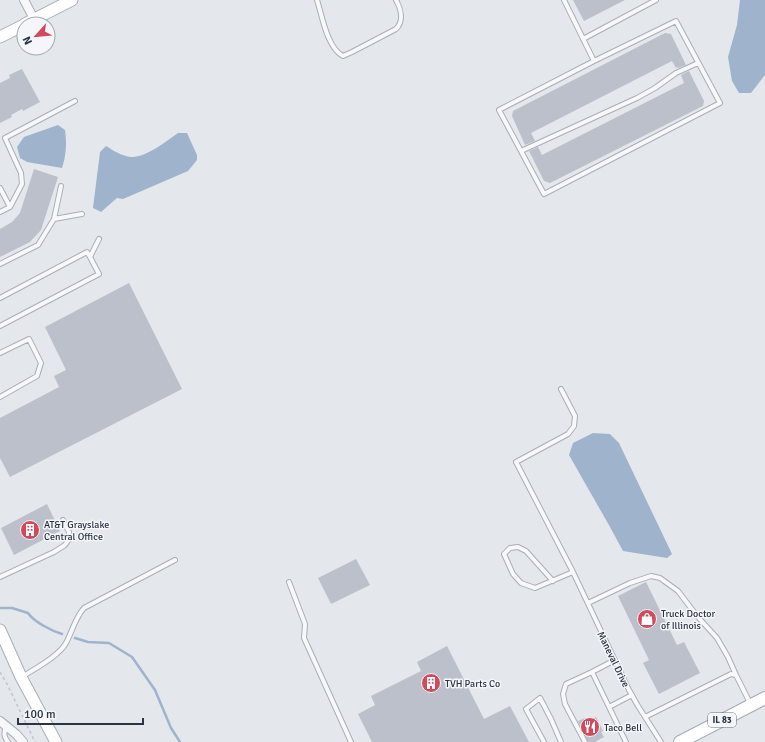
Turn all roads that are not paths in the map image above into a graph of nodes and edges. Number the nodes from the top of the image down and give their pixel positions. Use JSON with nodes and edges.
{"nodes":[{"id":1,"x":24,"y":0,"type":"edge"},
{"id":2,"x":72,"y":0,"type":"edge"},
{"id":3,"x":317,"y":0,"type":"edge"},
{"id":4,"x":396,"y":0,"type":"edge"},
{"id":5,"x":564,"y":0,"type":"edge"},
{"id":6,"x":656,"y":0,"type":"edge"},
{"id":7,"x":27,"y":16,"type":"edge"},
{"id":8,"x":41,"y":16,"type":"edge"},
{"id":9,"x":16,"y":29,"type":"edge"},
{"id":10,"x":0,"y":37,"type":"edge"},
{"id":11,"x":583,"y":39,"type":"junction"},
{"id":12,"x":594,"y":61,"type":"junction"},
{"id":13,"x":698,"y":63,"type":"junction"},
{"id":14,"x":75,"y":101,"type":"dead end"},
{"id":15,"x":2,"y":139,"type":"edge"},
{"id":16,"x":521,"y":151,"type":"junction"},
{"id":17,"x":61,"y":186,"type":"dead end"},
{"id":18,"x":0,"y":188,"type":"edge"},
{"id":19,"x":10,"y":207,"type":"junction"},
{"id":20,"x":0,"y":212,"type":"edge"},
{"id":21,"x":82,"y":214,"type":"dead end"},
{"id":22,"x":54,"y":219,"type":"junction"},
{"id":23,"x":99,"y":239,"type":"dead end"},
{"id":24,"x":90,"y":257,"type":"junction"},
{"id":25,"x":0,"y":264,"type":"edge"},
{"id":26,"x":0,"y":298,"type":"edge"},
{"id":27,"x":0,"y":326,"type":"edge"},
{"id":28,"x":0,"y":353,"type":"edge"},
{"id":29,"x":561,"y":389,"type":"dead end"},
{"id":30,"x":0,"y":396,"type":"edge"},
{"id":31,"x":64,"y":520,"type":"dead end"},
{"id":32,"x":175,"y":560,"type":"dead end"},
{"id":33,"x":573,"y":572,"type":"junction"},
{"id":34,"x":0,"y":576,"type":"edge"},
{"id":35,"x":552,"y":581,"type":"junction"},
{"id":36,"x":289,"y":582,"type":"dead end"},
{"id":37,"x":588,"y":603,"type":"junction"},
{"id":38,"x":0,"y":630,"type":"edge"},
{"id":39,"x":615,"y":660,"type":"junction"},
{"id":40,"x":592,"y":672,"type":"junction"},
{"id":41,"x":736,"y":676,"type":"junction"},
{"id":42,"x":21,"y":678,"type":"junction"},
{"id":43,"x":632,"y":696,"type":"junction"},
{"id":44,"x":765,"y":698,"type":"edge"},
{"id":45,"x":751,"y":706,"type":"junction"},
{"id":46,"x":609,"y":708,"type":"junction"},
{"id":47,"x":645,"y":717,"type":"junction"},
{"id":48,"x":2,"y":728,"type":"edge"},
{"id":49,"x":8,"y":742,"type":"edge"},
{"id":50,"x":24,"y":742,"type":"edge"},
{"id":51,"x":56,"y":742,"type":"edge"},
{"id":52,"x":352,"y":742,"type":"edge"},
{"id":53,"x":544,"y":742,"type":"edge"},
{"id":54,"x":561,"y":742,"type":"edge"},
{"id":55,"x":584,"y":742,"type":"edge"},
{"id":56,"x":626,"y":742,"type":"edge"},
{"id":57,"x":661,"y":742,"type":"edge"},
{"id":58,"x":680,"y":742,"type":"edge"}],
"edges":[{"from":1,"to":7,"type":"street"},
{"from":2,"to":8,"type":"street"},
{"from":3,"to":4,"type":"lane"},
{"from":5,"to":11,"type":"lane"},
{"from":6,"to":11,"type":"lane"},
{"from":9,"to":10,"type":"street"},
{"from":11,"to":12,"type":"lane"},
{"from":12,"to":13,"type":"lane"},
{"from":12,"to":16,"type":"lane"},
{"from":13,"to":16,"type":"lane"},
{"from":13,"to":16,"type":"lane"},
{"from":14,"to":15,"type":"lane"},
{"from":15,"to":19,"type":"lane"},
{"from":17,"to":22,"type":"lane"},
{"from":18,"to":19,"type":"lane"},
{"from":19,"to":20,"type":"lane"},
{"from":21,"to":22,"type":"lane"},
{"from":22,"to":25,"type":"lane"},
{"from":23,"to":24,"type":"lane"},
{"from":24,"to":26,"type":"lane"},
{"from":24,"to":27,"type":"lane"},
{"from":28,"to":30,"type":"lane"},
{"from":29,"to":33,"type":"lane","name":"Maneval Drive"},
{"from":31,"to":34,"type":"lane"},
{"from":32,"to":42,"type":"lane"},
{"from":33,"to":35,"type":"lane"},
{"from":33,"to":37,"type":"lane","name":"Maneval Drive"},
{"from":35,"to":35,"type":"lane"},
{"from":36,"to":52,"type":"lane"},
{"from":37,"to":39,"type":"lane","name":"Maneval Drive"},
{"from":37,"to":41,"type":"lane"},
{"from":38,"to":42,"type":"street"},
{"from":39,"to":40,"type":"lane"},
{"from":39,"to":43,"type":"lane","name":"Maneval Drive"},
{"from":40,"to":46,"type":"lane"},
{"from":40,"to":55,"type":"lane"},
{"from":41,"to":45,"type":"lane"},
{"from":41,"to":47,"type":"lane"},
{"from":42,"to":51,"type":"street"},
{"from":43,"to":46,"type":"lane"},
{"from":43,"to":47,"type":"lane","name":"Maneval Drive"},
{"from":44,"to":45,"type":"main road","number":"IL 83"},
{"from":45,"to":58,"type":"main road","number":"IL 83"},
{"from":46,"to":56,"type":"lane"},
{"from":47,"to":57,"type":"lane","name":"Maneval Drive"},
{"from":48,"to":49,"type":"lane"},
{"from":48,"to":50,"type":"street"},
{"from":53,"to":54,"type":"lane"}]}
